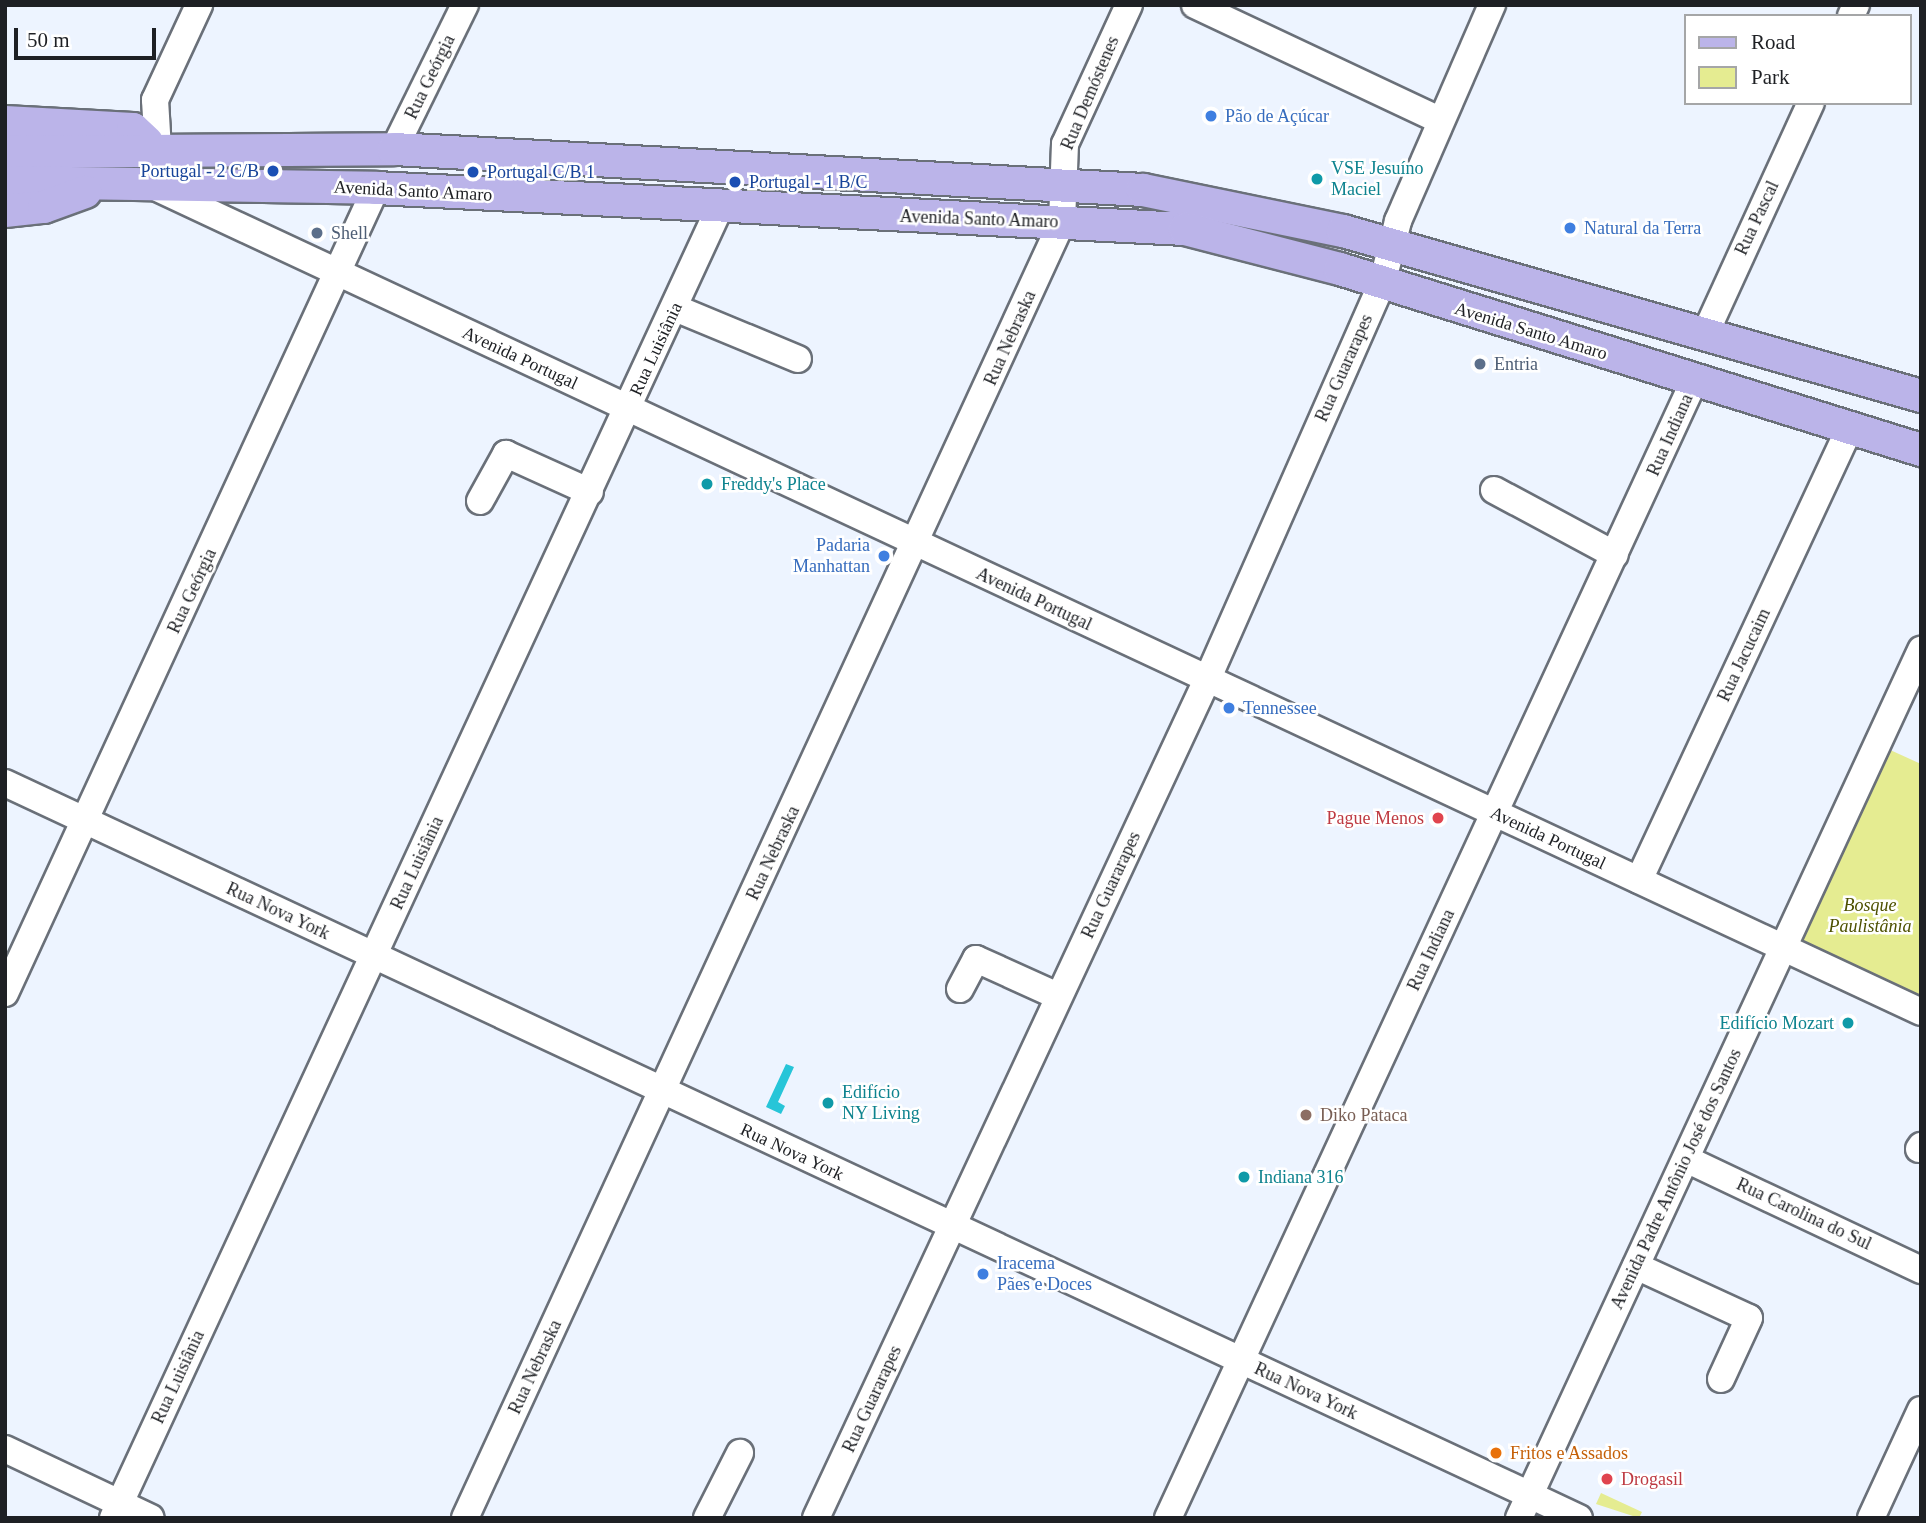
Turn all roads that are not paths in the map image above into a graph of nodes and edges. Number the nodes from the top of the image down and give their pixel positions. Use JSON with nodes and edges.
{"nodes":[{"id":1,"x":199,"y":5,"type":"edge"},
{"id":2,"x":466,"y":5,"type":"edge"},
{"id":3,"x":1129,"y":5,"type":"edge"},
{"id":4,"x":1195,"y":5,"type":"edge"},
{"id":5,"x":1492,"y":5,"type":"edge"},
{"id":6,"x":1810,"y":105,"type":"edge"},
{"id":7,"x":1439,"y":120,"type":"junction"},
{"id":8,"x":5,"y":122,"type":"edge"},
{"id":9,"x":155,"y":149,"type":"junction"},
{"id":10,"x":394,"y":149,"type":"junction"},
{"id":11,"x":5,"y":152,"type":"edge"},
{"id":12,"x":1062,"y":183,"type":"junction"},
{"id":13,"x":148,"y":184,"type":"junction"},
{"id":14,"x":376,"y":188,"type":"junction"},
{"id":15,"x":720,"y":207,"type":"junction"},
{"id":16,"x":7,"y":208,"type":"edge"},
{"id":17,"x":1062,"y":222,"type":"junction"},
{"id":18,"x":1375,"y":238,"type":"junction"},
{"id":19,"x":339,"y":275,"type":"junction"},
{"id":20,"x":1381,"y":284,"type":"junction"},
{"id":21,"x":675,"y":308,"type":"junction"},
{"id":22,"x":1705,"y":334,"type":"junction"},
{"id":23,"x":798,"y":359,"type":"dead end"},
{"id":24,"x":1694,"y":381,"type":"junction"},
{"id":25,"x":1921,"y":396,"type":"edge"},
{"id":26,"x":629,"y":409,"type":"junction"},
{"id":27,"x":1849,"y":429,"type":"junction"},
{"id":28,"x":1921,"y":450,"type":"edge"},
{"id":29,"x":1494,"y":490,"type":"dead end"},
{"id":30,"x":590,"y":492,"type":"junction"},
{"id":31,"x":480,"y":501,"type":"dead end"},
{"id":32,"x":917,"y":544,"type":"junction"},
{"id":33,"x":1615,"y":555,"type":"junction"},
{"id":34,"x":1921,"y":650,"type":"edge"},
{"id":35,"x":1207,"y":680,"type":"junction"},
{"id":36,"x":5,"y":783,"type":"edge"},
{"id":37,"x":1494,"y":814,"type":"junction"},
{"id":38,"x":85,"y":820,"type":"junction"},
{"id":39,"x":1639,"y":880,"type":"junction"},
{"id":40,"x":1782,"y":947,"type":"junction"},
{"id":41,"x":373,"y":956,"type":"junction"},
{"id":42,"x":960,"y":989,"type":"dead end"},
{"id":43,"x":5,"y":993,"type":"edge"},
{"id":44,"x":1058,"y":996,"type":"junction"},
{"id":45,"x":1921,"y":1012,"type":"edge"},
{"id":46,"x":663,"y":1090,"type":"junction"},
{"id":47,"x":1686,"y":1159,"type":"junction"},
{"id":48,"x":952,"y":1228,"type":"junction"},
{"id":49,"x":1636,"y":1266,"type":"junction"},
{"id":50,"x":1921,"y":1270,"type":"edge"},
{"id":51,"x":1241,"y":1361,"type":"junction"},
{"id":52,"x":1721,"y":1379,"type":"dead end"},
{"id":53,"x":1921,"y":1410,"type":"edge"},
{"id":54,"x":5,"y":1449,"type":"edge"},
{"id":55,"x":740,"y":1453,"type":"dead end"},
{"id":56,"x":1524,"y":1506,"type":"edge"},
{"id":57,"x":116,"y":1510,"type":"edge"},
{"id":58,"x":151,"y":1518,"type":"edge"},
{"id":59,"x":465,"y":1518,"type":"edge"},
{"id":60,"x":707,"y":1518,"type":"edge"},
{"id":61,"x":816,"y":1518,"type":"edge"},
{"id":62,"x":1167,"y":1518,"type":"edge"},
{"id":63,"x":1579,"y":1518,"type":"edge"},
{"id":64,"x":1871,"y":1518,"type":"edge"}],
"edges":[{"from":1,"to":9,"type":"street"},
{"from":2,"to":10,"type":"street","name":"Rua Geórgia"},
{"from":3,"to":12,"type":"street","name":"Rua Demóstenes"},
{"from":4,"to":7,"type":"street"},
{"from":5,"to":7,"type":"street","name":"Rua Guararapes"},
{"from":6,"to":22,"type":"street","name":"Rua Pascal"},
{"from":7,"to":18,"type":"street","name":"Rua Guararapes"},
{"from":8,"to":9,"type":"main road"},
{"from":9,"to":10,"type":"main road"},
{"from":9,"to":11,"type":"main road"},
{"from":10,"to":12,"type":"main road"},
{"from":12,"to":17,"type":"street","name":"Rua Nebraska"},
{"from":12,"to":18,"type":"main road"},
{"from":13,"to":14,"type":"main road","name":"Avenida Santo Amaro"},
{"from":13,"to":16,"type":"main road","name":"Avenida Santo Amaro"},
{"from":13,"to":19,"type":"street","name":"Avenida Portugal"},
{"from":14,"to":15,"type":"main road","name":"Avenida Santo Amaro"},
{"from":14,"to":19,"type":"street","name":"Rua Geórgia"},
{"from":15,"to":17,"type":"main road","name":"Avenida Santo Amaro"},
{"from":15,"to":21,"type":"street","name":"Rua Luisiânia"},
{"from":17,"to":20,"type":"main road","name":"Avenida Santo Amaro"},
{"from":17,"to":32,"type":"street","name":"Rua Nebraska"},
{"from":18,"to":20,"type":"street","name":"Rua Guararapes"},
{"from":18,"to":22,"type":"main road"},
{"from":19,"to":26,"type":"street","name":"Avenida Portugal"},
{"from":19,"to":38,"type":"street","name":"Rua Geórgia"},
{"from":20,"to":24,"type":"main road","name":"Avenida Santo Amaro"},
{"from":20,"to":35,"type":"street","name":"Rua Guararapes"},
{"from":21,"to":23,"type":"street"},
{"from":21,"to":26,"type":"street","name":"Rua Luisiânia"},
{"from":22,"to":25,"type":"main road"},
{"from":24,"to":27,"type":"main road","name":"Avenida Santo Amaro"},
{"from":24,"to":33,"type":"street","name":"Rua Indiana"},
{"from":26,"to":30,"type":"street","name":"Rua Luisiânia"},
{"from":26,"to":32,"type":"street","name":"Avenida Portugal"},
{"from":27,"to":28,"type":"main road","name":"Avenida Santo Amaro"},
{"from":27,"to":39,"type":"street","name":"Rua Jacucaim"},
{"from":29,"to":33,"type":"street"},
{"from":30,"to":31,"type":"street"},
{"from":30,"to":41,"type":"street","name":"Rua Luisiânia"},
{"from":32,"to":35,"type":"street","name":"Avenida Portugal"},
{"from":32,"to":46,"type":"street","name":"Rua Nebraska"},
{"from":33,"to":37,"type":"street","name":"Rua Indiana"},
{"from":34,"to":40,"type":"street","name":"Avenida Padre Antônio José dos Santos"},
{"from":35,"to":37,"type":"street","name":"Avenida Portugal"},
{"from":35,"to":44,"type":"street","name":"Rua Guararapes"},
{"from":36,"to":38,"type":"street","name":"Rua Nova York"},
{"from":37,"to":39,"type":"street","name":"Avenida Portugal"},
{"from":37,"to":51,"type":"street","name":"Rua Indiana"},
{"from":38,"to":41,"type":"street","name":"Rua Nova York"},
{"from":38,"to":43,"type":"street","name":"Rua Geórgia"},
{"from":39,"to":40,"type":"street","name":"Avenida Portugal"},
{"from":40,"to":45,"type":"street","name":"Avenida Portugal"},
{"from":40,"to":47,"type":"street","name":"Avenida Padre Antônio José dos Santos"},
{"from":41,"to":46,"type":"street","name":"Rua Nova York"},
{"from":41,"to":57,"type":"street","name":"Rua Luisiânia"},
{"from":42,"to":44,"type":"street"},
{"from":44,"to":48,"type":"street","name":"Rua Guararapes"},
{"from":46,"to":48,"type":"street","name":"Rua Nova York"},
{"from":46,"to":59,"type":"street","name":"Rua Nebraska"},
{"from":47,"to":49,"type":"street","name":"Avenida Padre Antônio José dos Santos"},
{"from":47,"to":50,"type":"street","name":"Rua Carolina do Sul"},
{"from":48,"to":51,"type":"street","name":"Rua Nova York"},
{"from":48,"to":61,"type":"street","name":"Rua Guararapes"},
{"from":49,"to":52,"type":"street"},
{"from":49,"to":56,"type":"street","name":"Avenida Padre Antônio José dos Santos"},
{"from":51,"to":56,"type":"street","name":"Rua Nova York"},
{"from":51,"to":62,"type":"street","name":"Rua Indiana"},
{"from":53,"to":64,"type":"street"},
{"from":54,"to":57,"type":"street"},
{"from":55,"to":60,"type":"street"},
{"from":56,"to":63,"type":"street","name":"Rua Nova York"},
{"from":57,"to":58,"type":"street"}]}
